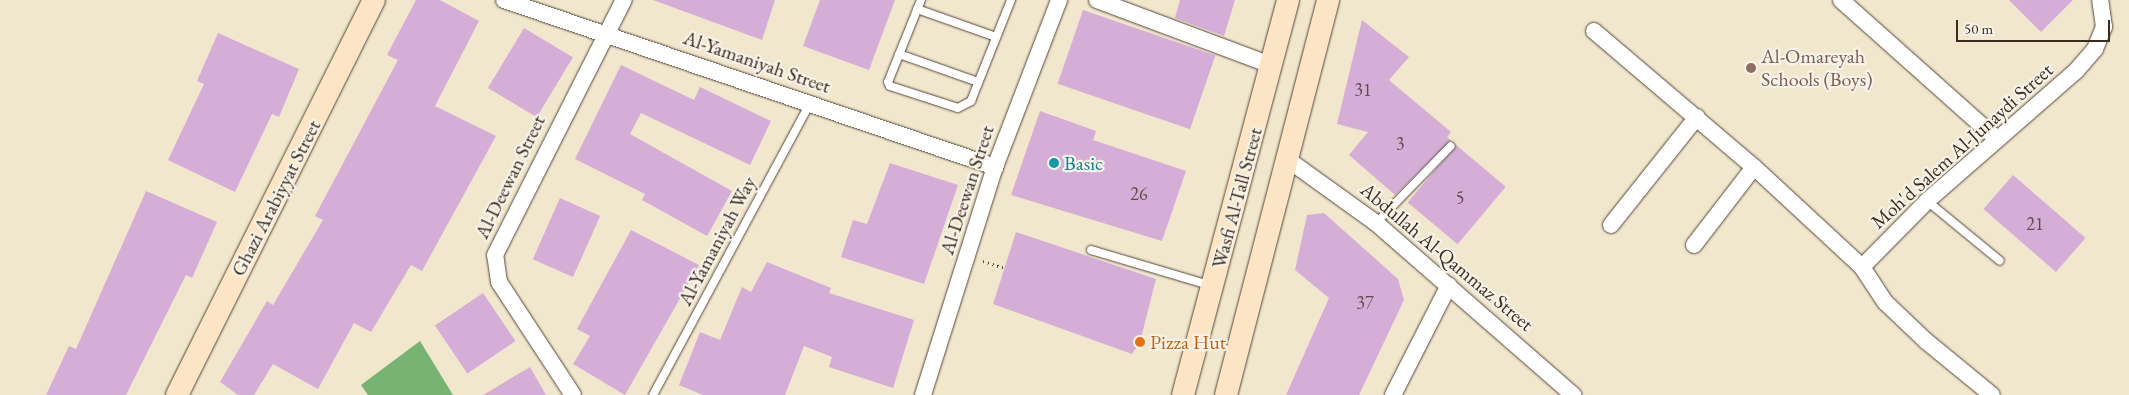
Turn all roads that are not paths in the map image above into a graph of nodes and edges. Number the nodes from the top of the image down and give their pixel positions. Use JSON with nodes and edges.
{"nodes":[{"id":1,"x":374,"y":0,"type":"edge"},
{"id":2,"x":504,"y":0,"type":"edge"},
{"id":3,"x":624,"y":0,"type":"edge"},
{"id":4,"x":921,"y":0,"type":"edge"},
{"id":5,"x":1097,"y":0,"type":"edge"},
{"id":6,"x":1288,"y":0,"type":"edge"},
{"id":7,"x":1328,"y":0,"type":"edge"},
{"id":8,"x":1841,"y":0,"type":"edge"},
{"id":9,"x":2100,"y":0,"type":"edge"},
{"id":10,"x":1008,"y":1,"type":"edge"},
{"id":11,"x":1055,"y":1,"type":"edge"},
{"id":12,"x":917,"y":9,"type":"junction"},
{"id":13,"x":1594,"y":31,"type":"dead end"},
{"id":14,"x":605,"y":32,"type":"junction"},
{"id":15,"x":996,"y":37,"type":"junction"},
{"id":16,"x":899,"y":54,"type":"junction"},
{"id":17,"x":1271,"y":65,"type":"junction"},
{"id":18,"x":978,"y":82,"type":"junction"},
{"id":19,"x":810,"y":103,"type":"junction"},
{"id":20,"x":1697,"y":117,"type":"junction"},
{"id":21,"x":1996,"y":138,"type":"junction"},
{"id":22,"x":1451,"y":146,"type":"dead end"},
{"id":23,"x":1287,"y":158,"type":"junction"},
{"id":24,"x":995,"y":167,"type":"junction"},
{"id":25,"x":1754,"y":167,"type":"junction"},
{"id":26,"x":1927,"y":201,"type":"junction"},
{"id":27,"x":1376,"y":223,"type":"junction"},
{"id":28,"x":1611,"y":225,"type":"dead end"},
{"id":29,"x":1694,"y":244,"type":"dead end"},
{"id":30,"x":1091,"y":250,"type":"dead end"},
{"id":31,"x":2000,"y":261,"type":"dead end"},
{"id":32,"x":1862,"y":268,"type":"junction"},
{"id":33,"x":1449,"y":285,"type":"junction"},
{"id":34,"x":1214,"y":286,"type":"junction"},
{"id":35,"x":177,"y":395,"type":"edge"},
{"id":36,"x":573,"y":395,"type":"edge"},
{"id":37,"x":653,"y":395,"type":"edge"},
{"id":38,"x":923,"y":395,"type":"edge"},
{"id":39,"x":1184,"y":395,"type":"edge"},
{"id":40,"x":1226,"y":395,"type":"edge"},
{"id":41,"x":1393,"y":395,"type":"edge"},
{"id":42,"x":1573,"y":395,"type":"edge"},
{"id":43,"x":1992,"y":395,"type":"edge"}],
"edges":[{"from":1,"to":35,"type":"main road","name":"Ghazi Arabiyyat Street"},
{"from":2,"to":14,"type":"street","name":"Al-Yamaniyah Street"},
{"from":3,"to":14,"type":"street","name":"Al-Deewan Street"},
{"from":4,"to":12,"type":"lane"},
{"from":5,"to":17,"type":"street"},
{"from":6,"to":17,"type":"main road","name":"Wasfi Al-Tall Street"},
{"from":7,"to":23,"type":"main road","name":"Wasfi Al-Tall Street"},
{"from":8,"to":21,"type":"street"},
{"from":9,"to":21,"type":"street","name":"Moh'd Salem Al-Junaydi Street"},
{"from":10,"to":15,"type":"lane"},
{"from":11,"to":24,"type":"street","name":"Al-Deewan Street"},
{"from":12,"to":15,"type":"lane"},
{"from":12,"to":16,"type":"lane"},
{"from":13,"to":20,"type":"street"},
{"from":14,"to":19,"type":"street","name":"Al-Yamaniyah Street"},
{"from":14,"to":36,"type":"street","name":"Al-Deewan Street"},
{"from":15,"to":18,"type":"lane"},
{"from":16,"to":18,"type":"lane"},
{"from":16,"to":18,"type":"lane"},
{"from":17,"to":34,"type":"main road","name":"Wasfi Al-Tall Street"},
{"from":19,"to":24,"type":"street","name":"Al-Yamaniyah Street"},
{"from":19,"to":37,"type":"lane","name":"Al-Yamaniyah Way"},
{"from":20,"to":25,"type":"street"},
{"from":20,"to":28,"type":"street"},
{"from":21,"to":26,"type":"street","name":"Moh'd Salem Al-Junaydi Street"},
{"from":22,"to":27,"type":"lane"},
{"from":23,"to":27,"type":"street","name":"Abdullah Al-Qammaz Street"},
{"from":23,"to":40,"type":"main road","name":"Wasfi Al-Tall Street"},
{"from":24,"to":38,"type":"street","name":"Al-Deewan Street"},
{"from":25,"to":29,"type":"street"},
{"from":25,"to":32,"type":"street"},
{"from":26,"to":31,"type":"lane"},
{"from":26,"to":32,"type":"street","name":"Moh'd Salem Al-Junaydi Street"},
{"from":27,"to":33,"type":"street","name":"Abdullah Al-Qammaz Street"},
{"from":30,"to":34,"type":"lane"},
{"from":32,"to":43,"type":"street"},
{"from":33,"to":41,"type":"street"},
{"from":33,"to":42,"type":"street","name":"Abdullah Al-Qammaz Street"},
{"from":34,"to":39,"type":"main road","name":"Wasfi Al-Tall Street"}]}
